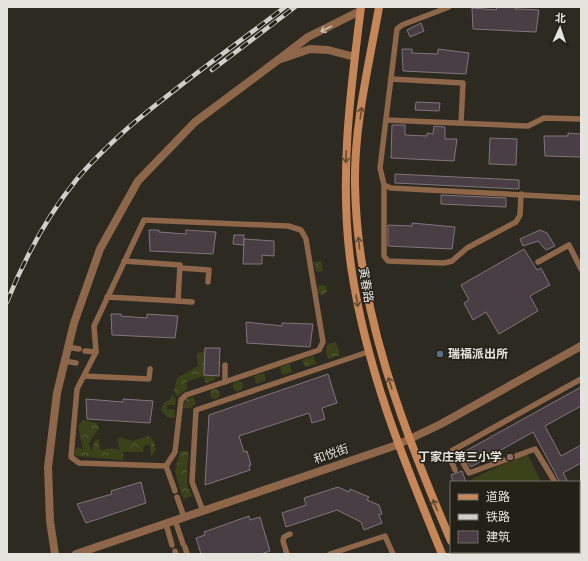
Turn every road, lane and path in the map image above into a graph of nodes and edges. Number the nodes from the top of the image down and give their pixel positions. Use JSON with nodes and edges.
{"nodes":[{"id":1,"x":368,"y":7,"type":"edge"},
{"id":2,"x":379,"y":7,"type":"edge"},
{"id":3,"x":449,"y":7,"type":"edge"},
{"id":4,"x":360,"y":9,"type":"edge"},
{"id":5,"x":355,"y":57,"type":"junction"},
{"id":6,"x":278,"y":60,"type":"junction"},
{"id":7,"x":391,"y":79,"type":"junction"},
{"id":8,"x":581,"y":119,"type":"edge"},
{"id":9,"x":386,"y":120,"type":"junction"},
{"id":10,"x":461,"y":123,"type":"junction"},
{"id":11,"x":384,"y":185,"type":"junction"},
{"id":12,"x":521,"y":194,"type":"junction"},
{"id":13,"x":581,"y":198,"type":"edge"},
{"id":14,"x":124,"y":261,"type":"junction"},
{"id":15,"x":538,"y":262,"type":"dead end"},
{"id":16,"x":180,"y":268,"type":"junction"},
{"id":17,"x":581,"y":269,"type":"edge"},
{"id":18,"x":208,"y":282,"type":"dead end"},
{"id":19,"x":107,"y":297,"type":"junction"},
{"id":20,"x":178,"y":301,"type":"junction"},
{"id":21,"x":192,"y":302,"type":"dead end"},
{"id":22,"x":581,"y":346,"type":"edge"},
{"id":23,"x":68,"y":347,"type":"junction"},
{"id":24,"x":96,"y":352,"type":"junction"},
{"id":25,"x":368,"y":352,"type":"junction"},
{"id":26,"x":65,"y":361,"type":"junction"},
{"id":27,"x":225,"y":365,"type":"dead end"},
{"id":28,"x":89,"y":366,"type":"junction"},
{"id":29,"x":150,"y":369,"type":"dead end"},
{"id":30,"x":84,"y":376,"type":"junction"},
{"id":31,"x":581,"y":379,"type":"edge"},
{"id":32,"x":225,"y":382,"type":"junction"},
{"id":33,"x":410,"y":438,"type":"junction"},
{"id":34,"x":397,"y":444,"type":"junction"},
{"id":35,"x":455,"y":449,"type":"junction"},
{"id":36,"x":166,"y":466,"type":"junction"},
{"id":37,"x":455,"y":470,"type":"dead end"},
{"id":38,"x":553,"y":481,"type":"edge"},
{"id":39,"x":175,"y":491,"type":"dead end"},
{"id":40,"x":177,"y":498,"type":"dead end"},
{"id":41,"x":203,"y":511,"type":"junction"},
{"id":42,"x":184,"y":517,"type":"junction"},
{"id":43,"x":175,"y":520,"type":"junction"},
{"id":44,"x":166,"y":524,"type":"junction"},
{"id":45,"x":290,"y":534,"type":"dead end"},
{"id":46,"x":450,"y":539,"type":"edge"},
{"id":47,"x":172,"y":545,"type":"dead end"},
{"id":48,"x":55,"y":554,"type":"edge"},
{"id":49,"x":76,"y":554,"type":"edge"},
{"id":50,"x":187,"y":554,"type":"edge"},
{"id":51,"x":287,"y":554,"type":"edge"},
{"id":52,"x":330,"y":554,"type":"edge"},
{"id":53,"x":393,"y":554,"type":"edge"},
{"id":54,"x":442,"y":554,"type":"edge"}],
"edges":[{"from":1,"to":4,"type":"main road"},
{"from":33,"to":2,"type":"main road","name":"寅春路","one_way":true},
{"from":3,"to":7,"type":"lane"},
{"from":4,"to":5,"type":"main road","name":"寅春路"},
{"from":4,"to":6,"type":"street","one_way":true},
{"from":5,"to":6,"type":"street"},
{"from":5,"to":25,"type":"main road","name":"寅春路","one_way":true},
{"from":6,"to":23,"type":"street"},
{"from":7,"to":9,"type":"lane"},
{"from":7,"to":10,"type":"lane"},
{"from":8,"to":10,"type":"lane"},
{"from":9,"to":10,"type":"lane"},
{"from":9,"to":11,"type":"lane"},
{"from":11,"to":12,"type":"lane"},
{"from":11,"to":12,"type":"lane"},
{"from":12,"to":13,"type":"lane"},
{"from":14,"to":16,"type":"lane"},
{"from":14,"to":19,"type":"lane"},
{"from":14,"to":32,"type":"lane"},
{"from":15,"to":17,"type":"lane"},
{"from":16,"to":18,"type":"lane"},
{"from":16,"to":20,"type":"lane"},
{"from":19,"to":20,"type":"lane"},
{"from":19,"to":24,"type":"lane"},
{"from":20,"to":21,"type":"lane"},
{"from":22,"to":33,"type":"street","name":"和悦街"},
{"from":23,"to":24,"type":"lane"},
{"from":23,"to":26,"type":"street"},
{"from":24,"to":28,"type":"lane"},
{"from":25,"to":34,"type":"main road","name":"寅春路"},
{"from":25,"to":41,"type":"lane"},
{"from":26,"to":28,"type":"lane"},
{"from":26,"to":48,"type":"street"},
{"from":27,"to":32,"type":"lane"},
{"from":28,"to":30,"type":"lane"},
{"from":29,"to":30,"type":"lane"},
{"from":30,"to":36,"type":"lane"},
{"from":31,"to":35,"type":"lane"},
{"from":32,"to":36,"type":"lane"},
{"from":33,"to":34,"type":"street","name":"和悦街"},
{"from":46,"to":33,"type":"main road","name":"寅春路","one_way":true},
{"from":34,"to":41,"type":"street","name":"和悦街"},
{"from":34,"to":54,"type":"main road","name":"寅春路"},
{"from":35,"to":37,"type":"lane"},
{"from":35,"to":38,"type":"lane"},
{"from":36,"to":39,"type":"lane"},
{"from":40,"to":42,"type":"lane"},
{"from":41,"to":42,"type":"street","name":"和悦街"},
{"from":42,"to":43,"type":"street","name":"和悦街"},
{"from":43,"to":44,"type":"street","name":"和悦街"},
{"from":43,"to":50,"type":"lane"},
{"from":44,"to":47,"type":"lane"},
{"from":44,"to":49,"type":"street","name":"和悦街"},
{"from":45,"to":51,"type":"lane"},
{"from":52,"to":53,"type":"lane"}]}
